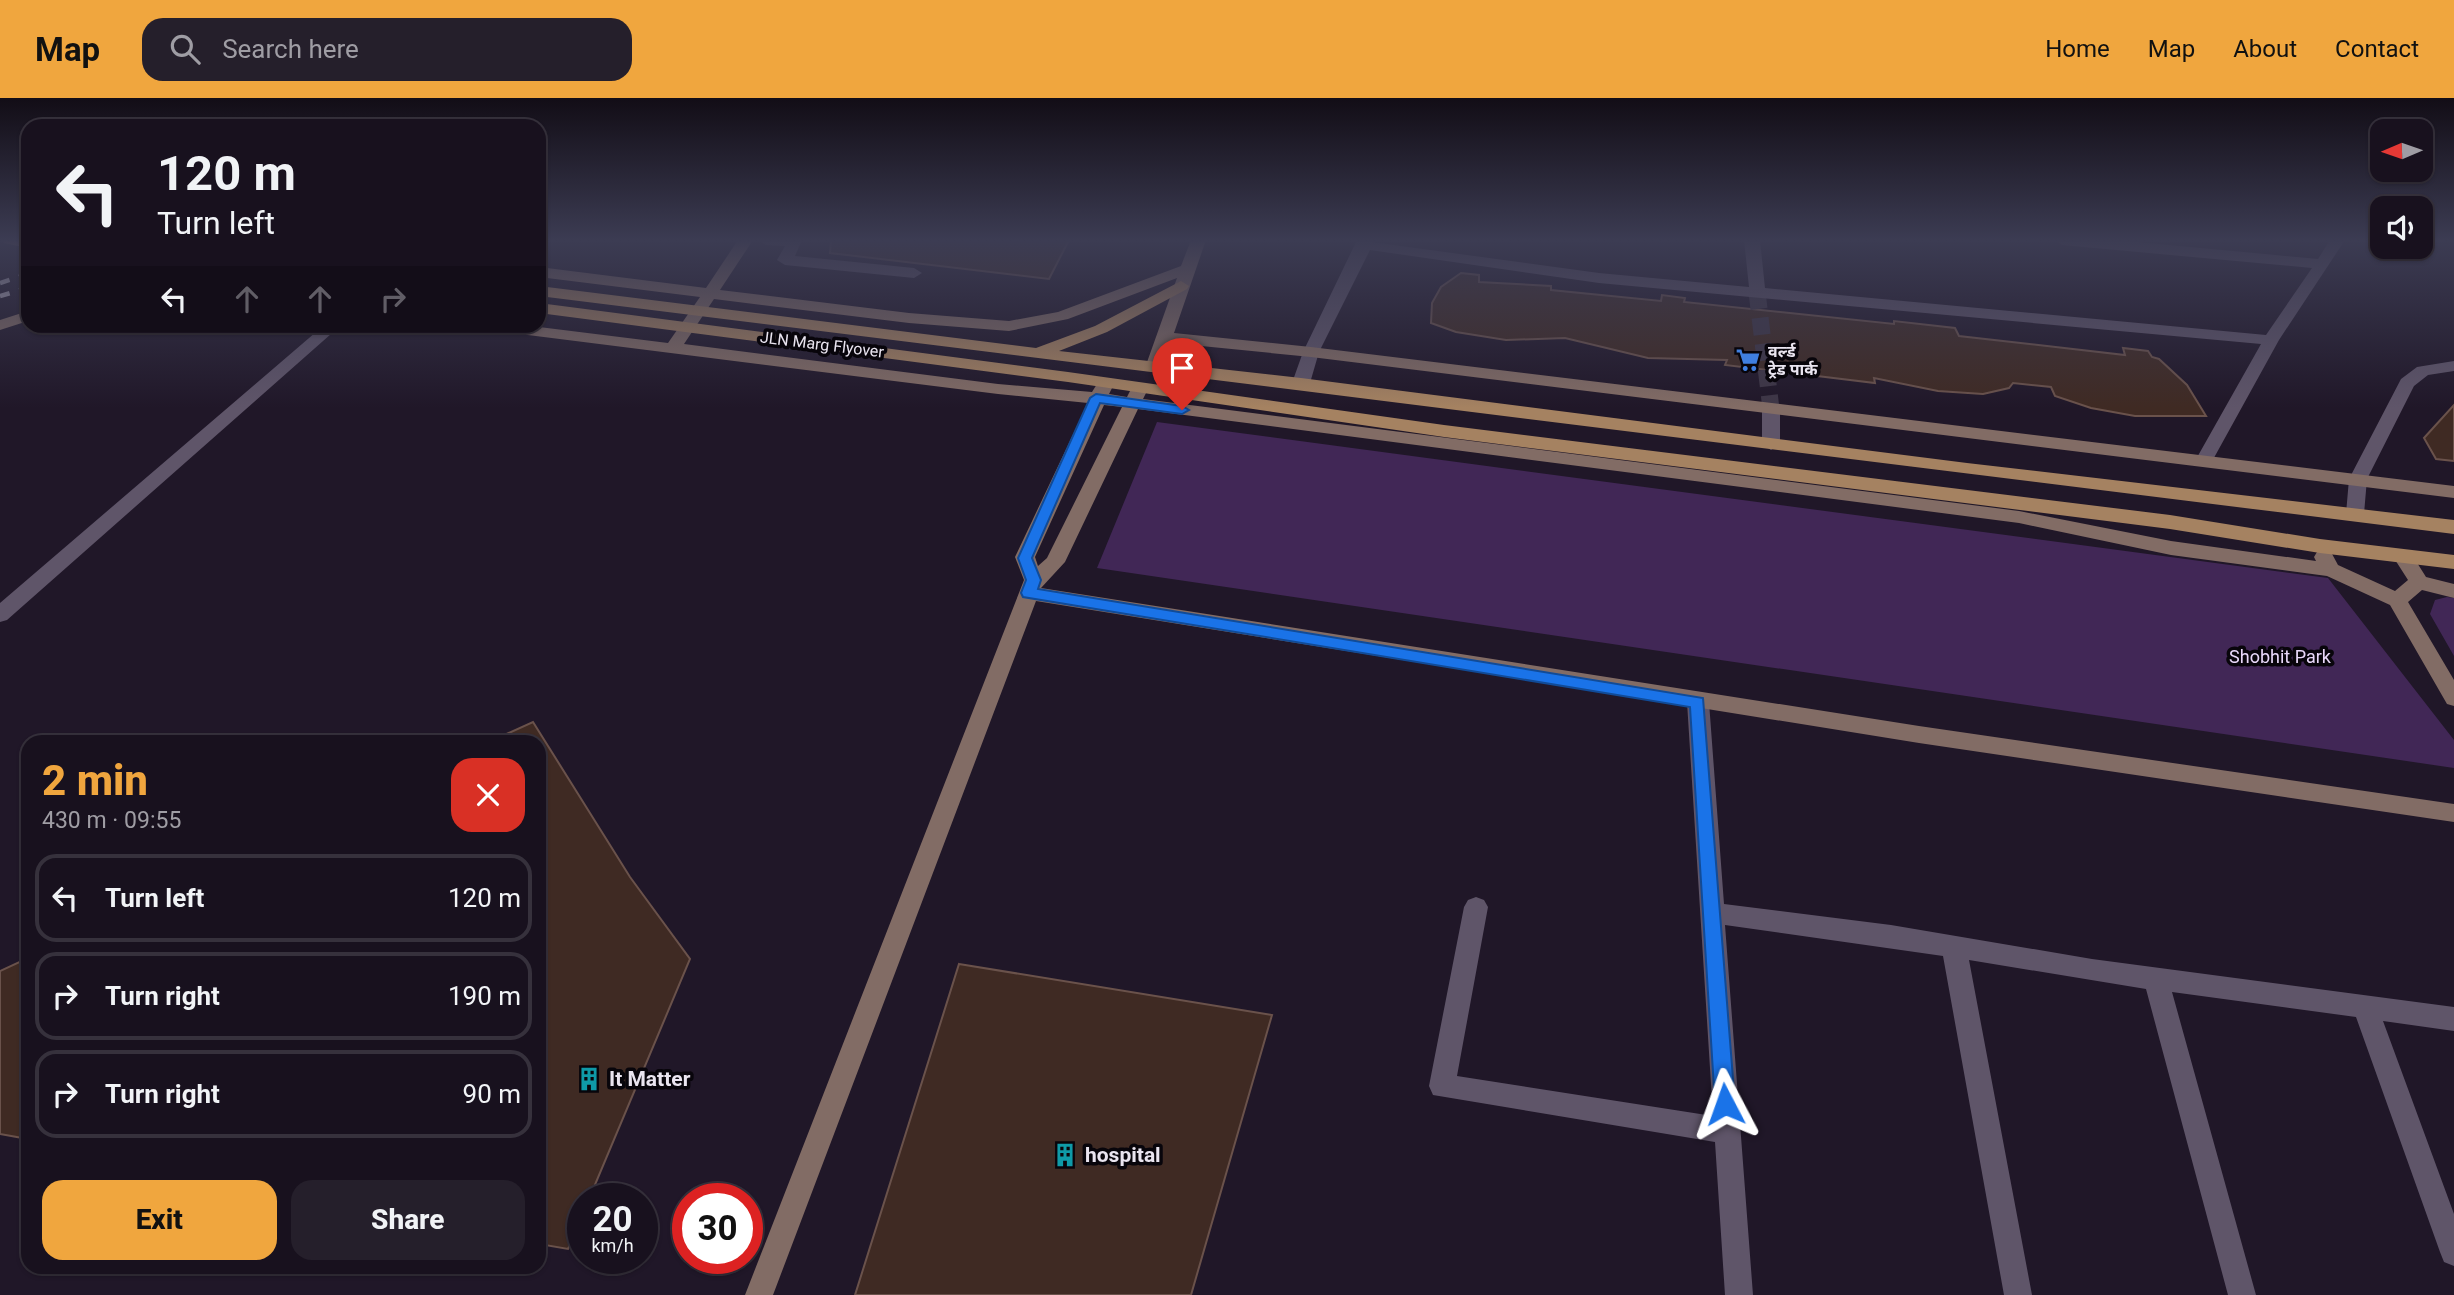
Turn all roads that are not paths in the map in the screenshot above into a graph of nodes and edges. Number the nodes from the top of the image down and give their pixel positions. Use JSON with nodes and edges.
{"nodes":[{"id":1,"x":577,"y":296,"type":"edge"},
{"id":2,"x":708,"y":296,"type":"edge"},
{"id":3,"x":740,"y":296,"type":"edge"},
{"id":4,"x":1115,"y":296,"type":"edge"},
{"id":5,"x":1163,"y":296,"type":"edge"},
{"id":6,"x":1178,"y":296,"type":"edge"},
{"id":7,"x":1339,"y":296,"type":"edge"},
{"id":8,"x":1798,"y":296,"type":"edge"},
{"id":9,"x":2301,"y":296,"type":"edge"},
{"id":10,"x":546,"y":309,"type":"edge"},
{"id":11,"x":21,"y":318,"type":"edge"},
{"id":12,"x":0,"y":324,"type":"edge"},
{"id":13,"x":546,"y":332,"type":"edge"},
{"id":14,"x":324,"y":333,"type":"edge"},
{"id":15,"x":1166,"y":337,"type":"junction"},
{"id":16,"x":2271,"y":340,"type":"junction"},
{"id":17,"x":673,"y":348,"type":"junction"},
{"id":18,"x":1311,"y":352,"type":"junction"},
{"id":19,"x":1037,"y":353,"type":"junction"},
{"id":20,"x":1154,"y":365,"type":"junction"},
{"id":21,"x":2454,"y":366,"type":"edge"},
{"id":22,"x":1301,"y":383,"type":"junction"},
{"id":23,"x":1100,"y":390,"type":"junction"},
{"id":24,"x":1136,"y":395,"type":"junction"},
{"id":25,"x":1771,"y":409,"type":"junction"},
{"id":26,"x":1771,"y":444,"type":"junction"},
{"id":27,"x":2204,"y":461,"type":"junction"},
{"id":28,"x":2358,"y":479,"type":"junction"},
{"id":29,"x":2454,"y":492,"type":"edge"},
{"id":30,"x":2355,"y":513,"type":"junction"},
{"id":31,"x":2112,"y":515,"type":"junction"},
{"id":32,"x":2454,"y":527,"type":"edge"},
{"id":33,"x":2115,"y":535,"type":"junction"},
{"id":34,"x":2320,"y":546,"type":"junction"},
{"id":35,"x":2402,"y":555,"type":"junction"},
{"id":36,"x":2454,"y":562,"type":"edge"},
{"id":37,"x":2330,"y":570,"type":"junction"},
{"id":38,"x":2419,"y":582,"type":"junction"},
{"id":39,"x":1031,"y":587,"type":"junction"},
{"id":40,"x":2454,"y":591,"type":"edge"},
{"id":41,"x":2397,"y":600,"type":"junction"},
{"id":42,"x":0,"y":615,"type":"edge"},
{"id":43,"x":2454,"y":698,"type":"edge"},
{"id":44,"x":1698,"y":702,"type":"junction"},
{"id":45,"x":2454,"y":813,"type":"edge"},
{"id":46,"x":1476,"y":907,"type":"dead end"},
{"id":47,"x":1712,"y":913,"type":"junction"},
{"id":48,"x":1954,"y":947,"type":"junction"},
{"id":49,"x":2156,"y":979,"type":"junction"},
{"id":50,"x":2365,"y":1007,"type":"junction"},
{"id":51,"x":2454,"y":1019,"type":"edge"},
{"id":52,"x":1727,"y":1131,"type":"junction"},
{"id":53,"x":2454,"y":1252,"type":"edge"},
{"id":54,"x":759,"y":1295,"type":"edge"},
{"id":55,"x":1739,"y":1295,"type":"edge"},
{"id":56,"x":2018,"y":1295,"type":"edge"},
{"id":57,"x":2242,"y":1295,"type":"edge"}],
"edges":[{"from":1,"to":19,"type":"main road","name":"JLN Marg Flyover"},
{"from":2,"to":17,"type":"street"},
{"from":3,"to":4,"type":"street"},
{"from":5,"to":19,"type":"main road"},
{"from":6,"to":15,"type":"street"},
{"from":7,"to":18,"type":"street"},
{"from":8,"to":16,"type":"street"},
{"from":9,"to":16,"type":"street"},
{"from":10,"to":23,"type":"main road","name":"JLN Marg Flyover"},
{"from":11,"to":12,"type":"street"},
{"from":13,"to":17,"type":"street"},
{"from":14,"to":42,"type":"street"},
{"from":15,"to":18,"type":"street"},
{"from":15,"to":20,"type":"street"},
{"from":16,"to":27,"type":"street"},
{"from":17,"to":23,"type":"street"},
{"from":18,"to":22,"type":"street"},
{"from":18,"to":25,"type":"street"},
{"from":19,"to":20,"type":"main road","name":"JLN Marg Flyover"},
{"from":20,"to":22,"type":"main road","name":"JLN Marg Flyover"},
{"from":21,"to":28,"type":"street"},
{"from":22,"to":26,"type":"main road","name":"JLN Marg Flyover"},
{"from":23,"to":24,"type":"main road","name":"JLN Marg Flyover"},
{"from":23,"to":39,"type":"street"},
{"from":24,"to":31,"type":"main road","name":"JLN Marg Flyover"},
{"from":24,"to":33,"type":"street"},
{"from":24,"to":39,"type":"street"},
{"from":25,"to":26,"type":"street"},
{"from":25,"to":27,"type":"street"},
{"from":26,"to":30,"type":"main road","name":"JLN Marg Flyover"},
{"from":27,"to":28,"type":"street"},
{"from":28,"to":29,"type":"street"},
{"from":28,"to":30,"type":"street"},
{"from":30,"to":32,"type":"main road","name":"JLN Marg Flyover"},
{"from":31,"to":33,"type":"main road"},
{"from":31,"to":34,"type":"main road","name":"JLN Marg Flyover"},
{"from":33,"to":37,"type":"street"},
{"from":34,"to":35,"type":"main road","name":"JLN Marg Flyover"},
{"from":34,"to":37,"type":"street"},
{"from":35,"to":36,"type":"main road","name":"JLN Marg Flyover"},
{"from":35,"to":38,"type":"street"},
{"from":37,"to":41,"type":"street"},
{"from":38,"to":40,"type":"street"},
{"from":38,"to":41,"type":"street"},
{"from":39,"to":44,"type":"street"},
{"from":39,"to":54,"type":"street"},
{"from":41,"to":43,"type":"street"},
{"from":44,"to":45,"type":"street"},
{"from":44,"to":47,"type":"street"},
{"from":46,"to":52,"type":"street"},
{"from":47,"to":48,"type":"street"},
{"from":47,"to":52,"type":"street"},
{"from":48,"to":49,"type":"street"},
{"from":48,"to":56,"type":"street"},
{"from":49,"to":50,"type":"street"},
{"from":49,"to":57,"type":"street"},
{"from":50,"to":51,"type":"street"},
{"from":50,"to":53,"type":"street"},
{"from":52,"to":55,"type":"street"}]}
